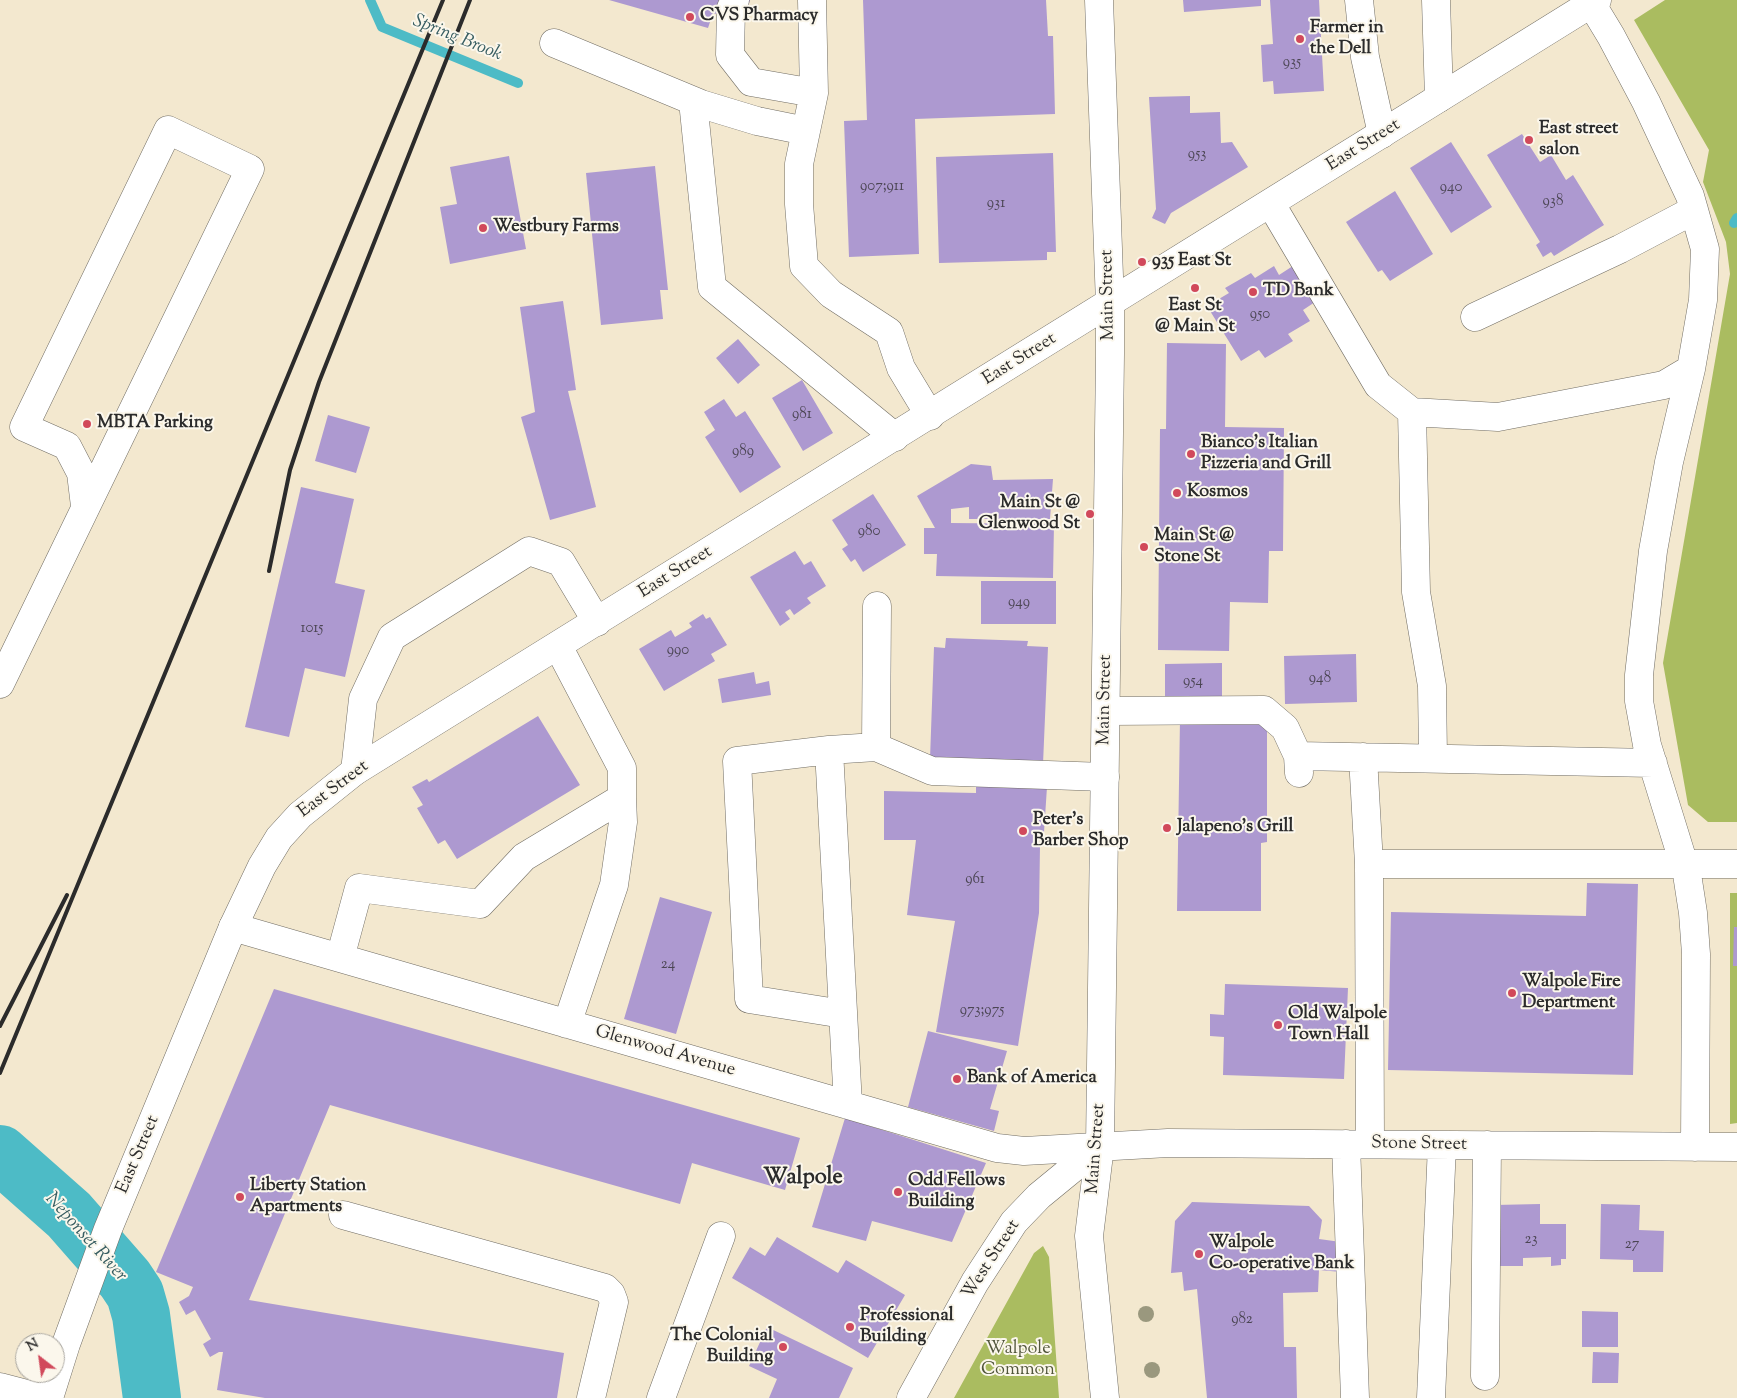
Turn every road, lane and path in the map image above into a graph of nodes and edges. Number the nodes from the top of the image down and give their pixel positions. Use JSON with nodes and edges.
{"nodes":[{"id":1,"x":735,"y":0,"type":"edge"},
{"id":2,"x":812,"y":0,"type":"edge"},
{"id":3,"x":1099,"y":0,"type":"edge"},
{"id":4,"x":1359,"y":0,"type":"edge"},
{"id":5,"x":1436,"y":0,"type":"edge"},
{"id":6,"x":1594,"y":2,"type":"edge"},
{"id":7,"x":554,"y":43,"type":"dead end"},
{"id":8,"x":814,"y":92,"type":"junction"},
{"id":9,"x":1439,"y":98,"type":"junction"},
{"id":10,"x":693,"y":101,"type":"junction"},
{"id":11,"x":806,"y":131,"type":"junction"},
{"id":12,"x":1382,"y":134,"type":"junction"},
{"id":13,"x":1271,"y":204,"type":"junction"},
{"id":14,"x":1694,"y":210,"type":"junction"},
{"id":15,"x":1110,"y":304,"type":"junction"},
{"id":16,"x":1475,"y":317,"type":"dead end"},
{"id":17,"x":1691,"y":369,"type":"junction"},
{"id":18,"x":1412,"y":412,"type":"junction"},
{"id":19,"x":930,"y":416,"type":"junction"},
{"id":20,"x":894,"y":437,"type":"junction"},
{"id":21,"x":85,"y":506,"type":"junction"},
{"id":22,"x":877,"y":606,"type":"dead end"},
{"id":23,"x":597,"y":622,"type":"junction"},
{"id":24,"x":558,"y":646,"type":"junction"},
{"id":25,"x":0,"y":684,"type":"edge"},
{"id":26,"x":1106,"y":711,"type":"junction"},
{"id":27,"x":876,"y":747,"type":"junction"},
{"id":28,"x":829,"y":750,"type":"junction"},
{"id":29,"x":1363,"y":757,"type":"junction"},
{"id":30,"x":1433,"y":757,"type":"junction"},
{"id":31,"x":1652,"y":763,"type":"junction"},
{"id":32,"x":355,"y":772,"type":"junction"},
{"id":33,"x":1104,"y":777,"type":"junction"},
{"id":34,"x":622,"y":798,"type":"junction"},
{"id":35,"x":1684,"y":863,"type":"junction"},
{"id":36,"x":1368,"y":864,"type":"junction"},
{"id":37,"x":1737,"y":864,"type":"edge"},
{"id":38,"x":233,"y":927,"type":"junction"},
{"id":39,"x":340,"y":958,"type":"junction"},
{"id":40,"x":843,"y":1014,"type":"junction"},
{"id":41,"x":567,"y":1024,"type":"junction"},
{"id":42,"x":848,"y":1105,"type":"junction"},
{"id":43,"x":1358,"y":1144,"type":"junction"},
{"id":44,"x":1442,"y":1145,"type":"junction"},
{"id":45,"x":1488,"y":1145,"type":"junction"},
{"id":46,"x":1100,"y":1146,"type":"junction"},
{"id":47,"x":1695,"y":1147,"type":"junction"},
{"id":48,"x":1737,"y":1148,"type":"edge"},
{"id":49,"x":343,"y":1216,"type":"dead end"},
{"id":50,"x":721,"y":1236,"type":"dead end"},
{"id":51,"x":1485,"y":1376,"type":"dead end"},
{"id":52,"x":0,"y":1387,"type":"edge"},
{"id":53,"x":42,"y":1398,"type":"edge"},
{"id":54,"x":49,"y":1398,"type":"edge"},
{"id":55,"x":591,"y":1398,"type":"edge"},
{"id":56,"x":661,"y":1398,"type":"edge"},
{"id":57,"x":912,"y":1398,"type":"edge"},
{"id":58,"x":1105,"y":1398,"type":"edge"},
{"id":59,"x":1355,"y":1398,"type":"edge"},
{"id":60,"x":1431,"y":1398,"type":"edge"}],
"edges":[{"from":1,"to":8,"type":"main road"},
{"from":2,"to":8,"type":"main road"},
{"from":3,"to":15,"type":"main road","name":"Main Street"},
{"from":4,"to":12,"type":"main road"},
{"from":5,"to":9,"type":"main road"},
{"from":6,"to":9,"type":"main road","name":"East Street"},
{"from":6,"to":14,"type":"main road"},
{"from":7,"to":10,"type":"main road"},
{"from":8,"to":11,"type":"main road"},
{"from":9,"to":12,"type":"main road","name":"East Street"},
{"from":10,"to":11,"type":"main road"},
{"from":10,"to":20,"type":"main road"},
{"from":11,"to":19,"type":"main road"},
{"from":12,"to":13,"type":"main road","name":"East Street"},
{"from":13,"to":15,"type":"main road","name":"East Street"},
{"from":13,"to":18,"type":"main road"},
{"from":14,"to":16,"type":"main road"},
{"from":14,"to":17,"type":"main road"},
{"from":15,"to":19,"type":"main road","name":"East Street"},
{"from":15,"to":26,"type":"main road","name":"Main Street"},
{"from":17,"to":18,"type":"main road"},
{"from":17,"to":31,"type":"main road"},
{"from":18,"to":30,"type":"main road"},
{"from":19,"to":20,"type":"main road","name":"East Street"},
{"from":20,"to":23,"type":"main road","name":"East Street"},
{"from":21,"to":21,"type":"main road"},
{"from":21,"to":25,"type":"main road"},
{"from":22,"to":27,"type":"main road"},
{"from":23,"to":24,"type":"main road","name":"East Street"},
{"from":23,"to":32,"type":"main road"},
{"from":24,"to":32,"type":"main road","name":"East Street"},
{"from":24,"to":34,"type":"main road"},
{"from":26,"to":29,"type":"main road"},
{"from":26,"to":33,"type":"main road","name":"Main Street"},
{"from":27,"to":28,"type":"main road"},
{"from":27,"to":33,"type":"main road"},
{"from":28,"to":40,"type":"main road"},
{"from":28,"to":40,"type":"main road"},
{"from":29,"to":30,"type":"main road"},
{"from":29,"to":36,"type":"main road"},
{"from":30,"to":31,"type":"main road"},
{"from":31,"to":35,"type":"main road"},
{"from":32,"to":38,"type":"main road","name":"East Street"},
{"from":33,"to":46,"type":"main road","name":"Main Street"},
{"from":34,"to":39,"type":"main road"},
{"from":34,"to":41,"type":"main road"},
{"from":35,"to":36,"type":"main road"},
{"from":35,"to":37,"type":"main road"},
{"from":35,"to":47,"type":"main road"},
{"from":36,"to":43,"type":"main road"},
{"from":38,"to":39,"type":"main road","name":"Glenwood Avenue"},
{"from":38,"to":54,"type":"main road","name":"East Street"},
{"from":39,"to":41,"type":"main road","name":"Glenwood Avenue"},
{"from":40,"to":42,"type":"main road"},
{"from":41,"to":42,"type":"main road","name":"Glenwood Avenue"},
{"from":42,"to":46,"type":"main road","name":"Glenwood Avenue"},
{"from":43,"to":44,"type":"main road","name":"Stone Street"},
{"from":43,"to":46,"type":"main road","name":"Stone Street"},
{"from":43,"to":59,"type":"main road"},
{"from":44,"to":45,"type":"main road","name":"Stone Street"},
{"from":44,"to":60,"type":"main road"},
{"from":45,"to":47,"type":"main road","name":"Stone Street"},
{"from":45,"to":51,"type":"main road"},
{"from":46,"to":57,"type":"main road","name":"West Street"},
{"from":46,"to":58,"type":"main road","name":"Main Street"},
{"from":47,"to":48,"type":"main road","name":"Stone Street"},
{"from":49,"to":55,"type":"main road"},
{"from":50,"to":56,"type":"main road"},
{"from":52,"to":53,"type":"main road"}]}
